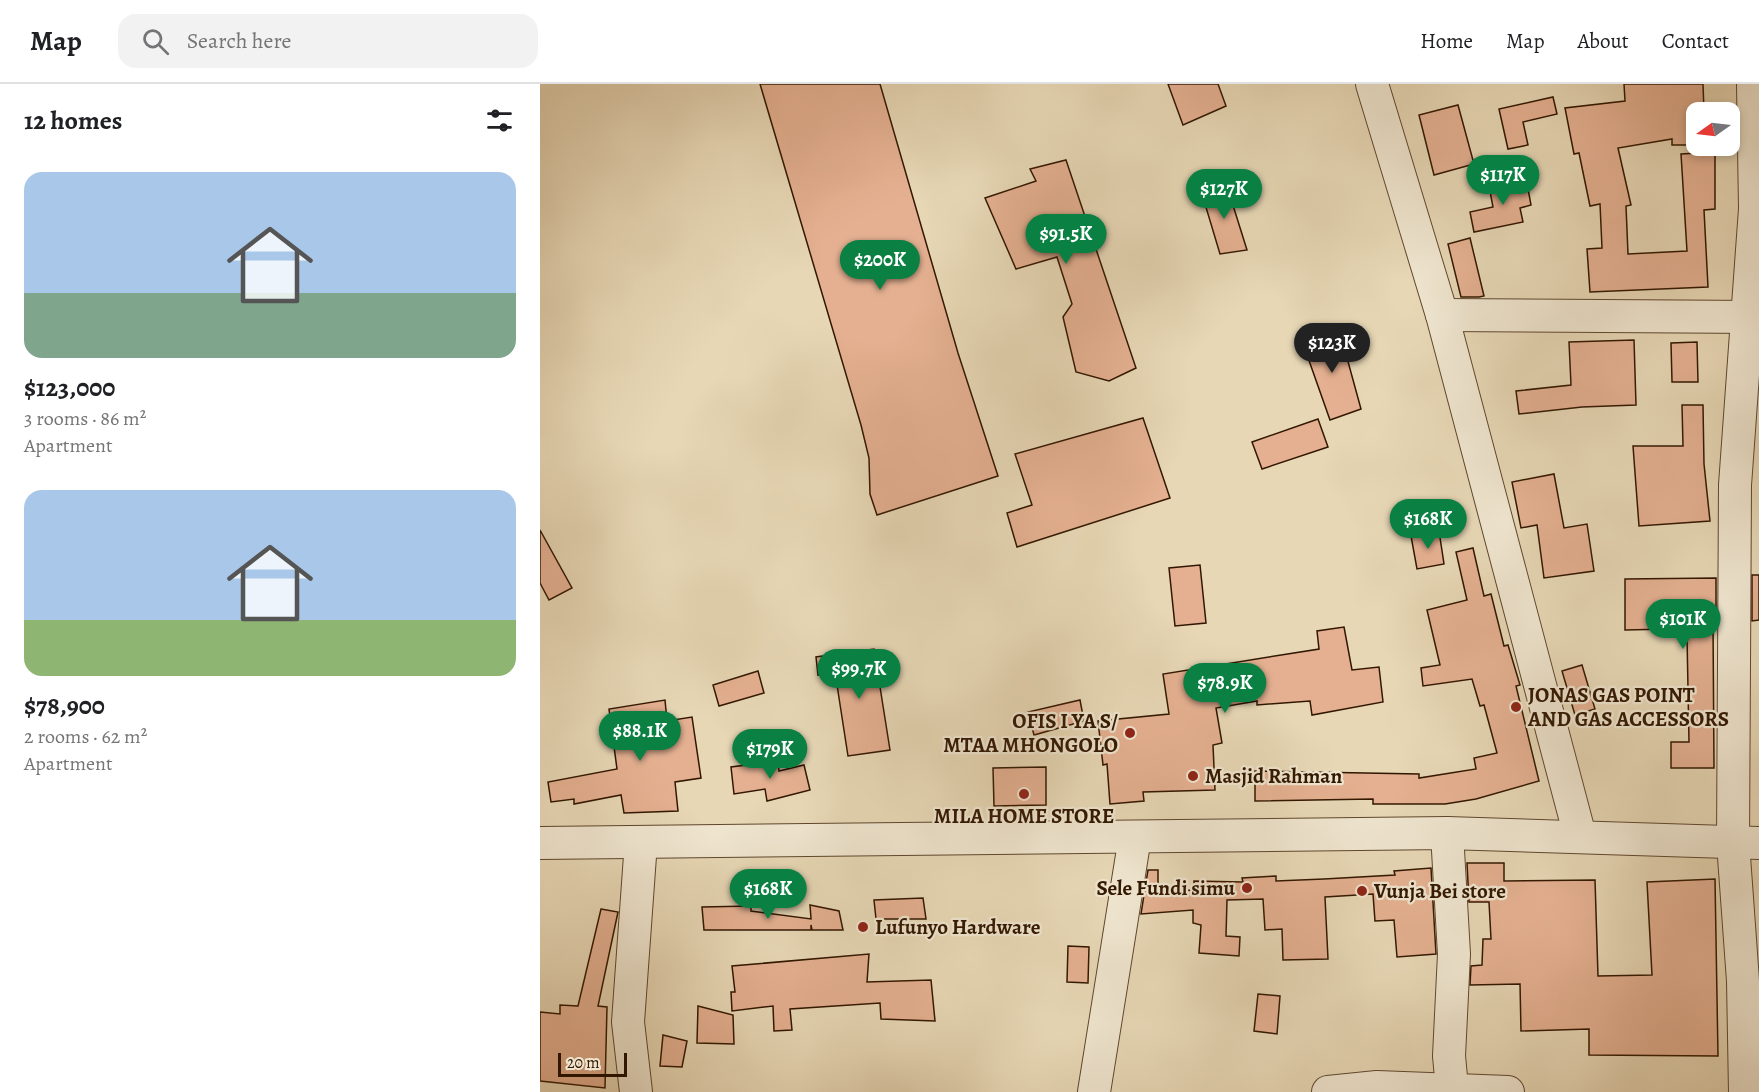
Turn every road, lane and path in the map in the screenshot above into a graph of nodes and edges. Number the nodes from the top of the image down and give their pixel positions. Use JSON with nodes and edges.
{"nodes":[{"id":1,"x":1372,"y":84,"type":"edge"},
{"id":2,"x":1753,"y":84,"type":"edge"},
{"id":3,"x":1442,"y":315,"type":"junction"},
{"id":4,"x":1752,"y":317,"type":"edge"},
{"id":5,"x":1447,"y":833,"type":"junction"},
{"id":6,"x":1580,"y":836,"type":"junction"},
{"id":7,"x":1135,"y":837,"type":"junction"},
{"id":8,"x":641,"y":842,"type":"junction"},
{"id":9,"x":540,"y":843,"type":"edge"},
{"id":10,"x":1746,"y":843,"type":"edge"},
{"id":11,"x":1452,"y":1088,"type":"junction"},
{"id":12,"x":636,"y":1092,"type":"edge"},
{"id":13,"x":1094,"y":1092,"type":"edge"},
{"id":14,"x":1328,"y":1092,"type":"edge"},
{"id":15,"x":1508,"y":1092,"type":"edge"},
{"id":16,"x":1745,"y":1092,"type":"edge"}],
"edges":[{"from":1,"to":3,"type":"street"},
{"from":2,"to":4,"type":"street"},
{"from":3,"to":4,"type":"street"},
{"from":3,"to":6,"type":"street"},
{"from":4,"to":10,"type":"street"},
{"from":5,"to":6,"type":"street"},
{"from":5,"to":7,"type":"street"},
{"from":5,"to":11,"type":"street"},
{"from":6,"to":10,"type":"street"},
{"from":7,"to":8,"type":"street"},
{"from":7,"to":13,"type":"street"},
{"from":8,"to":9,"type":"street"},
{"from":8,"to":12,"type":"street"},
{"from":10,"to":16,"type":"street"},
{"from":11,"to":14,"type":"street"},
{"from":11,"to":15,"type":"street"}]}
